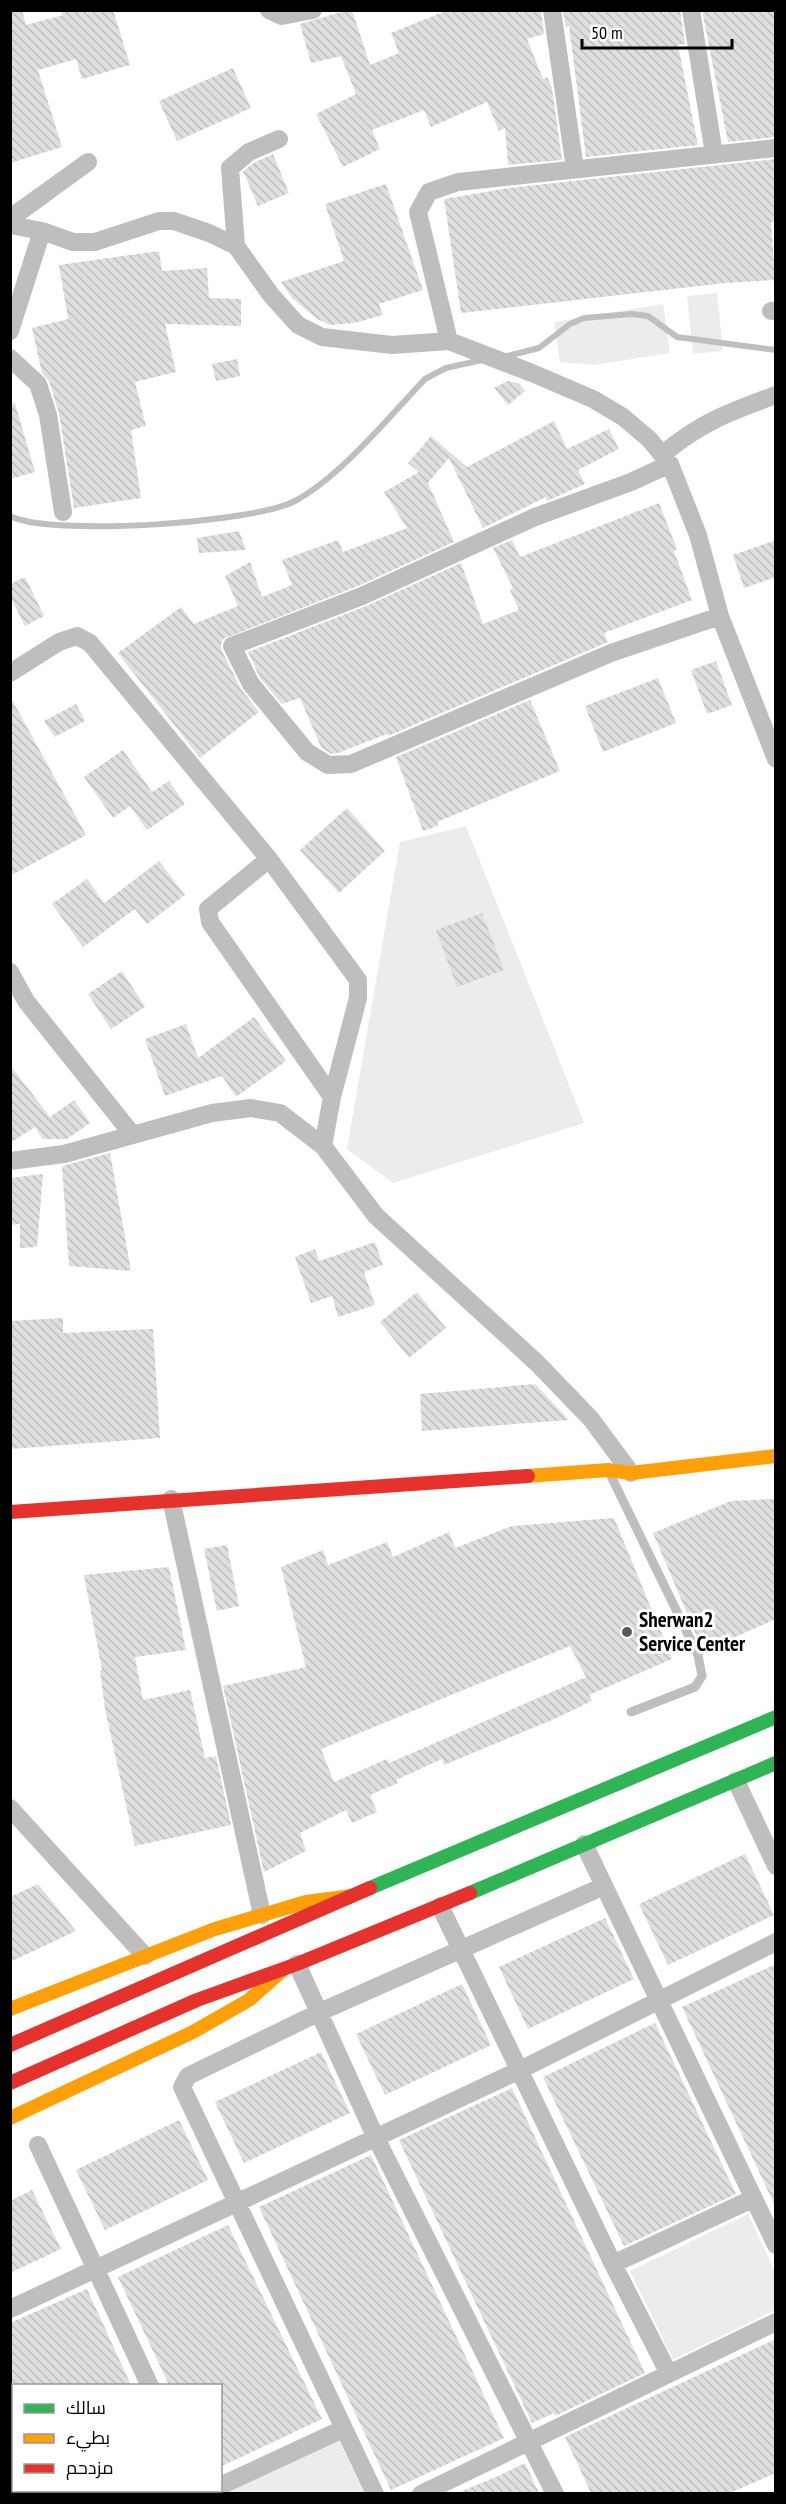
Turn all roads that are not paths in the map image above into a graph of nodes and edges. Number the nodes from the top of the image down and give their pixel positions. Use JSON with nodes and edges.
{"nodes":[{"id":1,"x":269,"y":10,"type":"edge"},
{"id":2,"x":313,"y":10,"type":"edge"},
{"id":3,"x":552,"y":10,"type":"edge"},
{"id":4,"x":691,"y":10,"type":"edge"},
{"id":5,"x":279,"y":140,"type":"dead end"},
{"id":6,"x":776,"y":148,"type":"edge"},
{"id":7,"x":714,"y":154,"type":"junction"},
{"id":8,"x":576,"y":169,"type":"junction"},
{"id":9,"x":10,"y":225,"type":"edge"},
{"id":10,"x":42,"y":231,"type":"junction"},
{"id":11,"x":237,"y":246,"type":"junction"},
{"id":12,"x":10,"y":331,"type":"edge"},
{"id":13,"x":449,"y":341,"type":"junction"},
{"id":14,"x":10,"y":358,"type":"edge"},
{"id":15,"x":776,"y":394,"type":"edge"},
{"id":16,"x":666,"y":459,"type":"junction"},
{"id":17,"x":63,"y":512,"type":"dead end"},
{"id":18,"x":720,"y":616,"type":"junction"},
{"id":19,"x":10,"y":673,"type":"edge"},
{"id":20,"x":776,"y":759,"type":"edge"},
{"id":21,"x":269,"y":859,"type":"junction"},
{"id":22,"x":10,"y":972,"type":"edge"},
{"id":23,"x":332,"y":1097,"type":"junction"},
{"id":24,"x":132,"y":1134,"type":"junction"},
{"id":25,"x":323,"y":1146,"type":"junction"},
{"id":26,"x":10,"y":1161,"type":"edge"},
{"id":27,"x":776,"y":1456,"type":"edge"},
{"id":28,"x":608,"y":1470,"type":"junction"},
{"id":29,"x":631,"y":1473,"type":"junction"},
{"id":30,"x":171,"y":1499,"type":"junction"},
{"id":31,"x":10,"y":1512,"type":"edge"},
{"id":32,"x":631,"y":1712,"type":"dead end"},
{"id":33,"x":776,"y":1717,"type":"edge"},
{"id":34,"x":776,"y":1763,"type":"edge"},
{"id":35,"x":736,"y":1781,"type":"junction"},
{"id":36,"x":10,"y":1808,"type":"edge"},
{"id":37,"x":584,"y":1844,"type":"junction"},
{"id":38,"x":776,"y":1866,"type":"edge"},
{"id":39,"x":604,"y":1886,"type":"junction"},
{"id":40,"x":352,"y":1896,"type":"junction"},
{"id":41,"x":440,"y":1906,"type":"junction"},
{"id":42,"x":262,"y":1915,"type":"junction"},
{"id":43,"x":776,"y":1942,"type":"edge"},
{"id":44,"x":461,"y":1948,"type":"junction"},
{"id":45,"x":145,"y":1956,"type":"junction"},
{"id":46,"x":291,"y":1966,"type":"junction"},
{"id":47,"x":660,"y":2002,"type":"junction"},
{"id":48,"x":10,"y":2009,"type":"edge"},
{"id":49,"x":320,"y":2012,"type":"junction"},
{"id":50,"x":10,"y":2045,"type":"edge"},
{"id":51,"x":520,"y":2070,"type":"junction"},
{"id":52,"x":10,"y":2083,"type":"edge"},
{"id":53,"x":10,"y":2118,"type":"edge"},
{"id":54,"x":375,"y":2136,"type":"junction"},
{"id":55,"x":38,"y":2145,"type":"dead end"},
{"id":56,"x":753,"y":2199,"type":"junction"},
{"id":57,"x":235,"y":2202,"type":"junction"},
{"id":58,"x":776,"y":2245,"type":"edge"},
{"id":59,"x":613,"y":2264,"type":"junction"},
{"id":60,"x":95,"y":2270,"type":"junction"},
{"id":61,"x":10,"y":2309,"type":"edge"},
{"id":62,"x":776,"y":2322,"type":"edge"},
{"id":63,"x":669,"y":2374,"type":"junction"},
{"id":64,"x":150,"y":2384,"type":"edge"},
{"id":65,"x":343,"y":2429,"type":"junction"},
{"id":66,"x":528,"y":2442,"type":"junction"},
{"id":67,"x":222,"y":2485,"type":"edge"},
{"id":68,"x":375,"y":2493,"type":"edge"},
{"id":69,"x":421,"y":2493,"type":"edge"},
{"id":70,"x":555,"y":2493,"type":"edge"}],
"edges":[{"from":1,"to":2,"type":"street"},
{"from":3,"to":8,"type":"street"},
{"from":4,"to":7,"type":"street"},
{"from":5,"to":11,"type":"street"},
{"from":6,"to":7,"type":"street"},
{"from":7,"to":8,"type":"street"},
{"from":8,"to":13,"type":"street"},
{"from":9,"to":10,"type":"street"},
{"from":10,"to":11,"type":"street"},
{"from":10,"to":12,"type":"street"},
{"from":11,"to":13,"type":"street"},
{"from":13,"to":16,"type":"street"},
{"from":14,"to":17,"type":"street"},
{"from":15,"to":16,"type":"street"},
{"from":16,"to":18,"type":"street"},
{"from":16,"to":18,"type":"street"},
{"from":18,"to":20,"type":"street"},
{"from":19,"to":21,"type":"street"},
{"from":21,"to":23,"type":"street"},
{"from":21,"to":23,"type":"street"},
{"from":22,"to":24,"type":"street"},
{"from":23,"to":25,"type":"street"},
{"from":24,"to":25,"type":"street"},
{"from":24,"to":26,"type":"street"},
{"from":25,"to":29,"type":"street"},
{"from":27,"to":29,"type":"main road"},
{"from":28,"to":29,"type":"main road"},
{"from":28,"to":30,"type":"main road"},
{"from":28,"to":32,"type":"lane"},
{"from":30,"to":31,"type":"main road"},
{"from":30,"to":42,"type":"street"},
{"from":33,"to":40,"type":"main road"},
{"from":34,"to":35,"type":"main road"},
{"from":35,"to":37,"type":"main road"},
{"from":35,"to":38,"type":"street"},
{"from":36,"to":45,"type":"street"},
{"from":37,"to":39,"type":"street"},
{"from":37,"to":41,"type":"main road"},
{"from":39,"to":44,"type":"street"},
{"from":39,"to":47,"type":"street"},
{"from":40,"to":42,"type":"main road"},
{"from":40,"to":50,"type":"main road"},
{"from":41,"to":44,"type":"street"},
{"from":41,"to":46,"type":"main road"},
{"from":42,"to":45,"type":"main road"},
{"from":43,"to":47,"type":"street"},
{"from":44,"to":49,"type":"street"},
{"from":44,"to":51,"type":"street"},
{"from":45,"to":48,"type":"main road"},
{"from":46,"to":49,"type":"street"},
{"from":46,"to":52,"type":"main road"},
{"from":46,"to":53,"type":"main road"},
{"from":47,"to":51,"type":"street"},
{"from":47,"to":56,"type":"street"},
{"from":49,"to":54,"type":"street"},
{"from":49,"to":57,"type":"street"},
{"from":51,"to":54,"type":"street"},
{"from":51,"to":59,"type":"street"},
{"from":54,"to":57,"type":"street"},
{"from":54,"to":66,"type":"street"},
{"from":55,"to":60,"type":"street"},
{"from":56,"to":58,"type":"street"},
{"from":56,"to":59,"type":"street"},
{"from":57,"to":60,"type":"street"},
{"from":57,"to":65,"type":"street"},
{"from":59,"to":63,"type":"street"},
{"from":60,"to":61,"type":"street"},
{"from":60,"to":64,"type":"street"},
{"from":62,"to":63,"type":"street"},
{"from":63,"to":66,"type":"street"},
{"from":65,"to":67,"type":"street"},
{"from":65,"to":68,"type":"street"},
{"from":66,"to":69,"type":"street"},
{"from":66,"to":70,"type":"street"}]}
